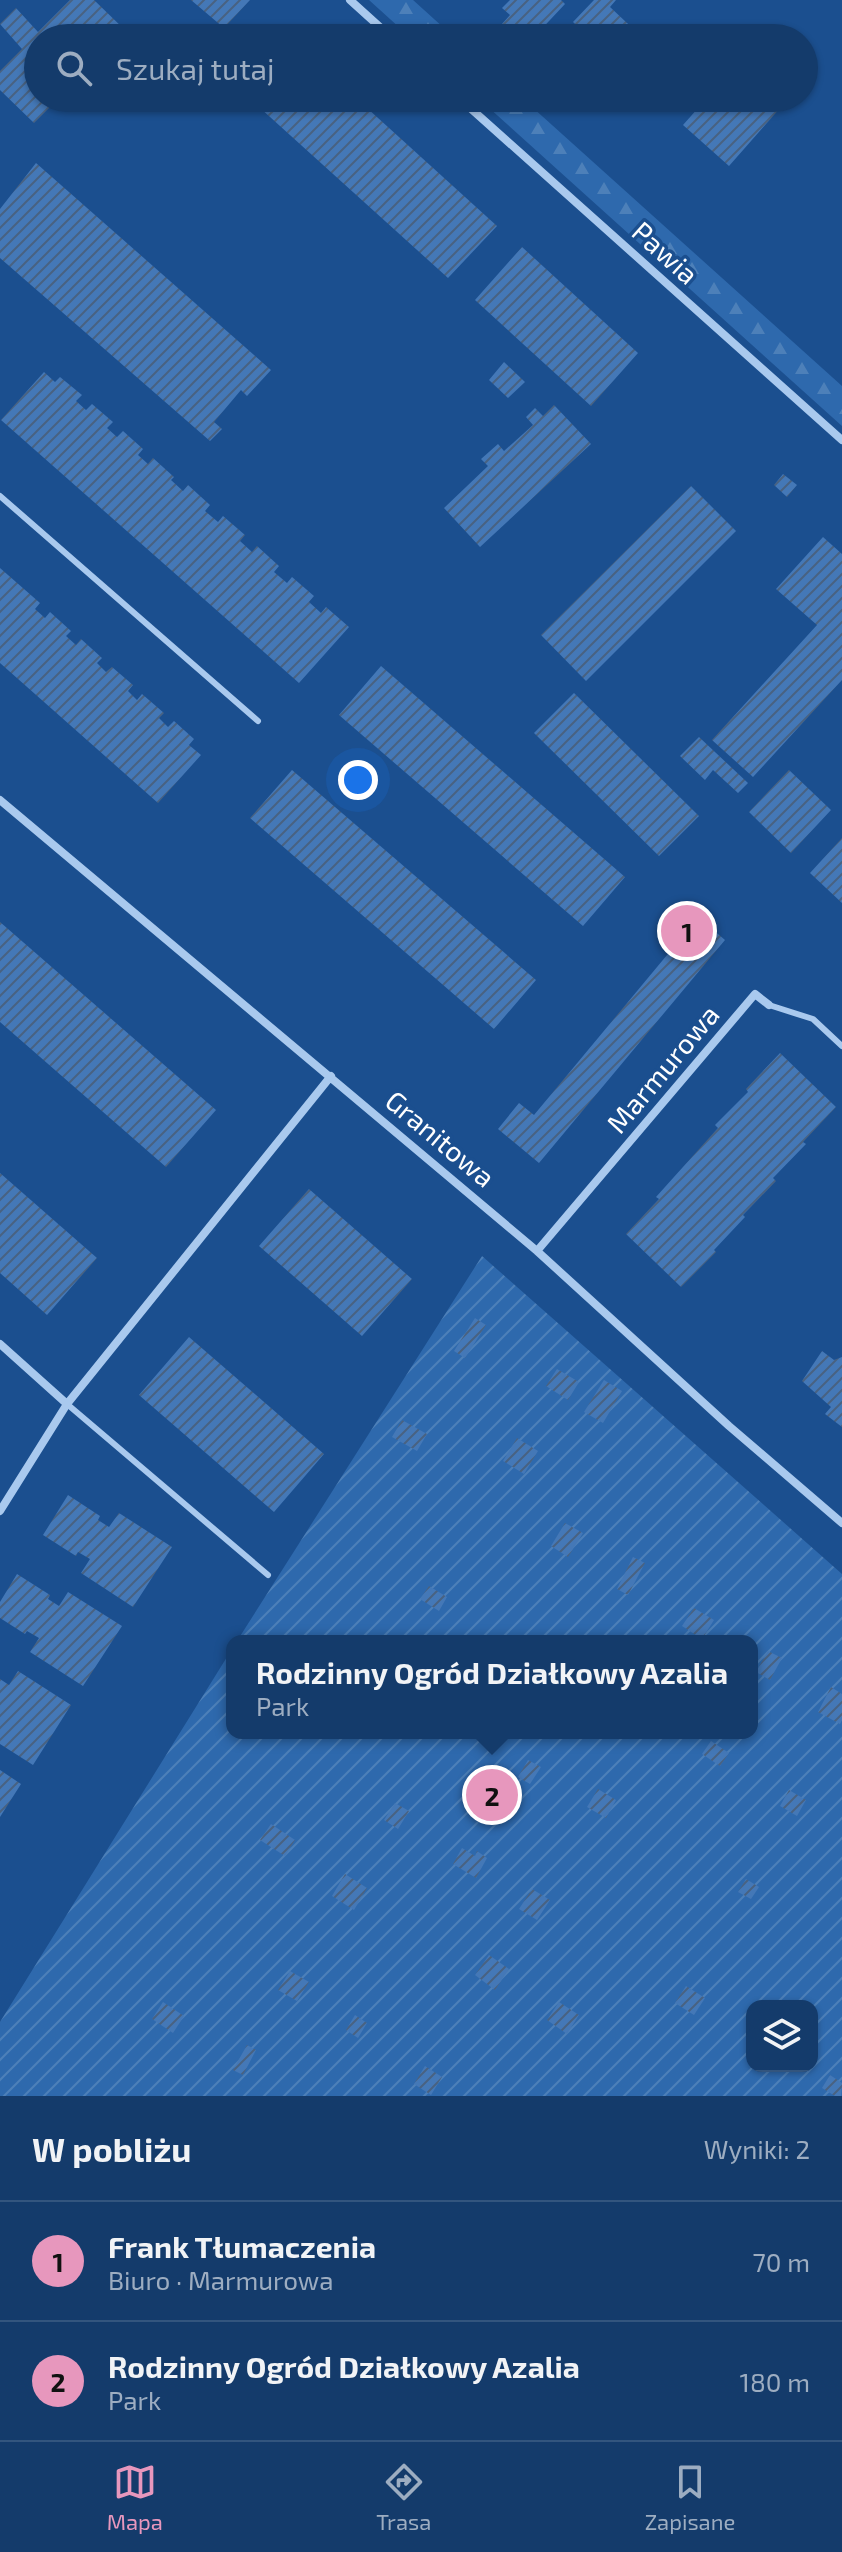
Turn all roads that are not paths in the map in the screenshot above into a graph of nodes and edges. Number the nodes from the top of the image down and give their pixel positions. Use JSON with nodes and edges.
{"nodes":[{"id":1,"x":350,"y":0,"type":"edge"},
{"id":2,"x":377,"y":24,"type":"edge"},
{"id":3,"x":475,"y":112,"type":"edge"},
{"id":4,"x":842,"y":440,"type":"edge"},
{"id":5,"x":0,"y":496,"type":"edge"},
{"id":6,"x":258,"y":721,"type":"dead end"},
{"id":7,"x":0,"y":800,"type":"edge"},
{"id":8,"x":769,"y":1005,"type":"joint"},
{"id":9,"x":842,"y":1046,"type":"edge"},
{"id":10,"x":331,"y":1076,"type":"junction"},
{"id":11,"x":537,"y":1251,"type":"junction"},
{"id":12,"x":0,"y":1344,"type":"edge"},
{"id":13,"x":67,"y":1404,"type":"junction"},
{"id":14,"x":0,"y":1511,"type":"edge"},
{"id":15,"x":842,"y":1523,"type":"edge"},
{"id":16,"x":268,"y":1575,"type":"dead end"}],
"edges":[{"from":1,"to":2,"type":"street"},
{"from":3,"to":4,"type":"street","name":"Pawia"},
{"from":5,"to":6,"type":"lane"},
{"from":7,"to":10,"type":"street","name":"Granitowa"},
{"from":8,"to":9,"type":"lane","name":"Marmurowa"},
{"from":8,"to":11,"type":"street","name":"Marmurowa"},
{"from":10,"to":11,"type":"street","name":"Granitowa"},
{"from":10,"to":13,"type":"street"},
{"from":11,"to":15,"type":"street","name":"Granitowa"},
{"from":12,"to":13,"type":"street"},
{"from":13,"to":14,"type":"street"},
{"from":13,"to":16,"type":"lane"}]}
